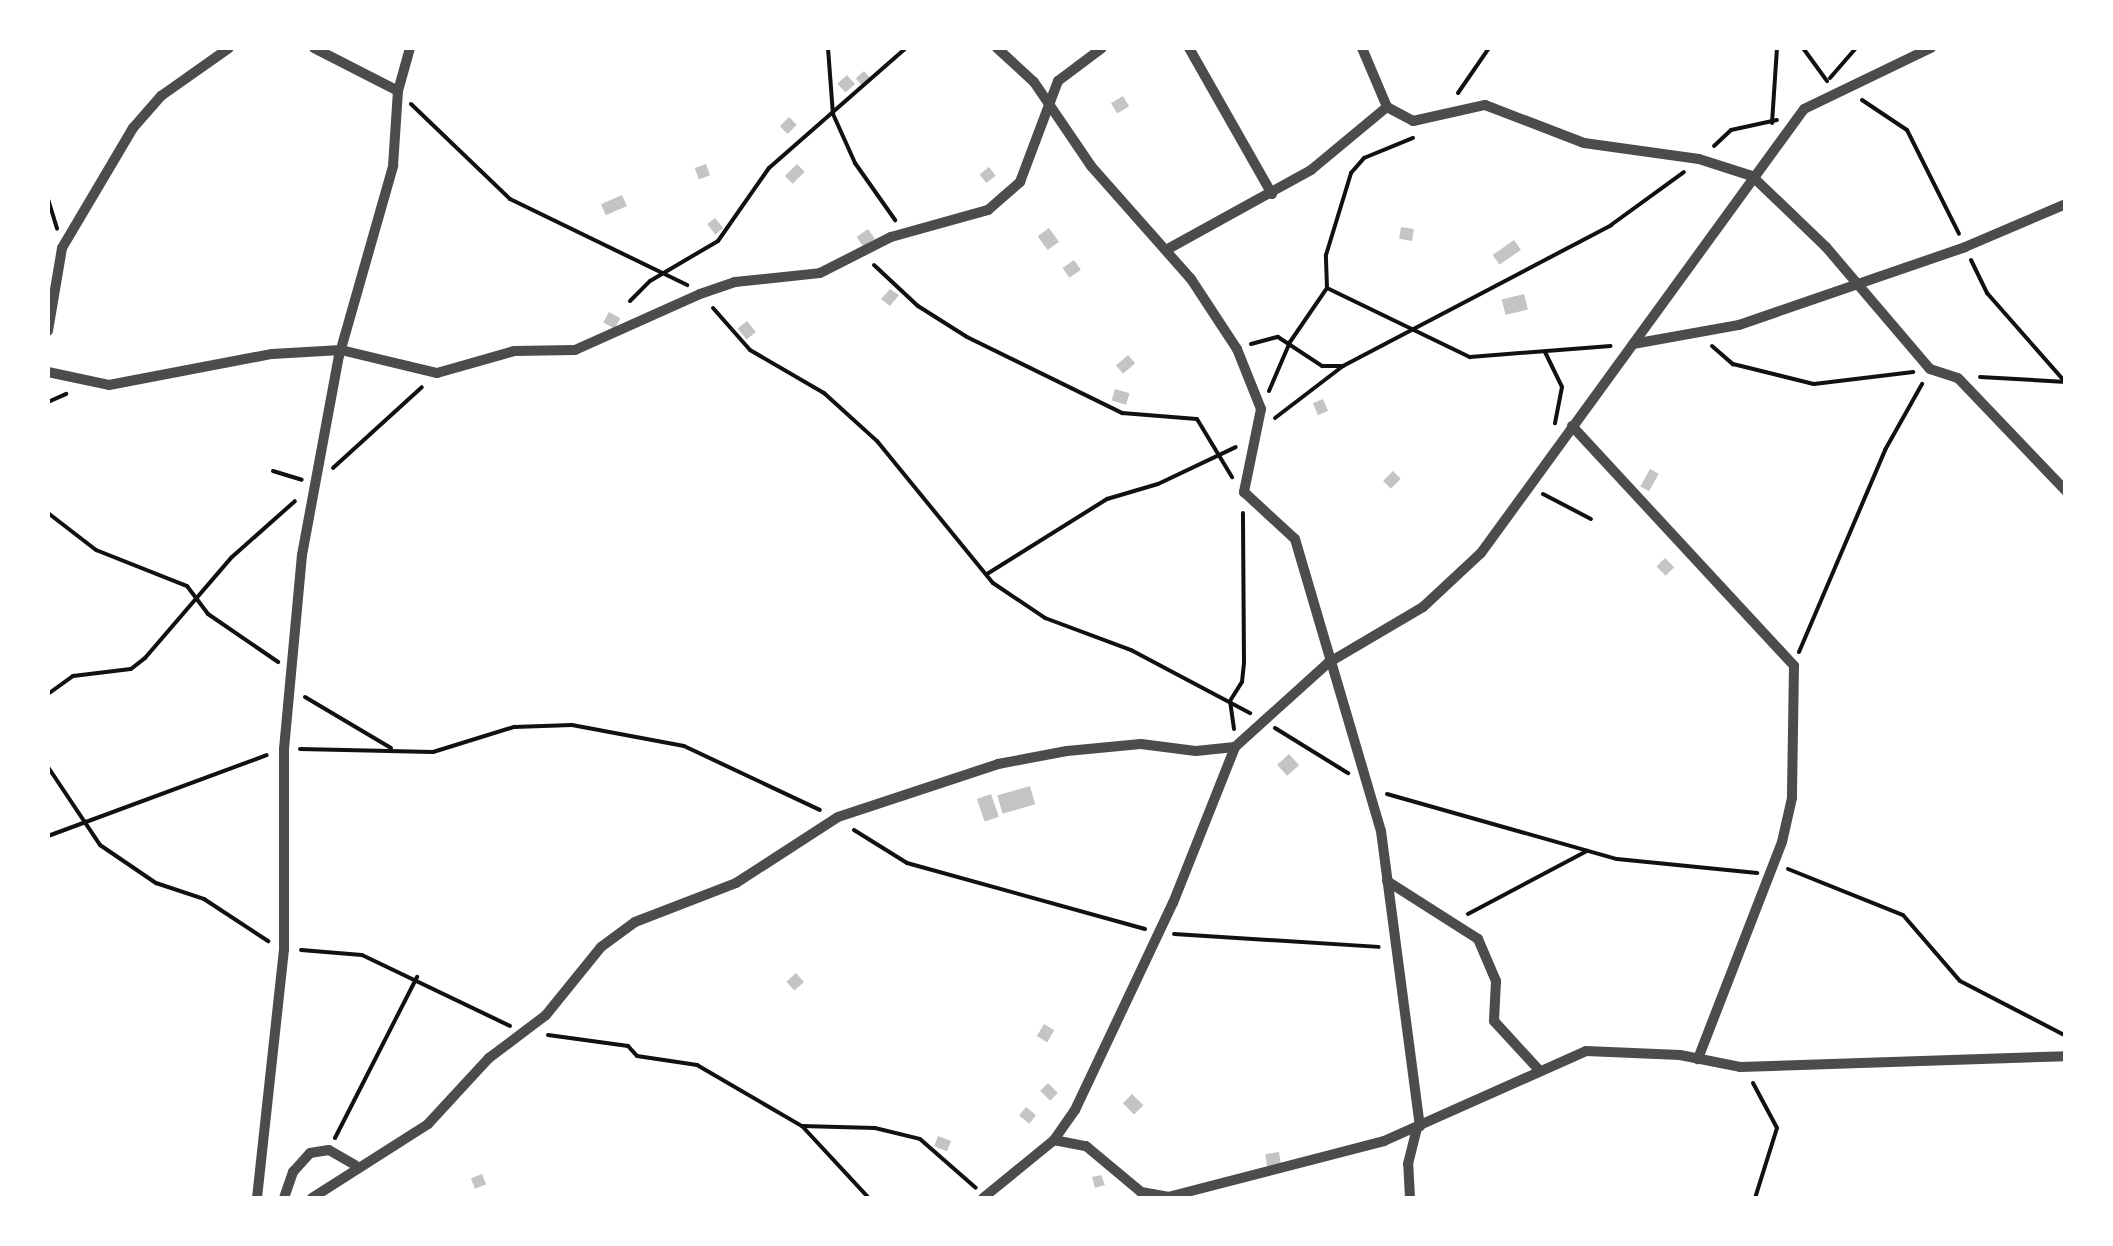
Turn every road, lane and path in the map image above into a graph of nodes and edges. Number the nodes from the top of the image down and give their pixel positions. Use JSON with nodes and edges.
{"nodes":[{"id":1,"x":229,"y":48,"type":"edge"},
{"id":2,"x":314,"y":48,"type":"edge"},
{"id":3,"x":410,"y":48,"type":"edge"},
{"id":4,"x":828,"y":48,"type":"edge"},
{"id":5,"x":906,"y":48,"type":"edge"},
{"id":6,"x":997,"y":48,"type":"edge"},
{"id":7,"x":1102,"y":48,"type":"edge"},
{"id":8,"x":1189,"y":48,"type":"edge"},
{"id":9,"x":1362,"y":48,"type":"edge"},
{"id":10,"x":1489,"y":48,"type":"edge"},
{"id":11,"x":1777,"y":48,"type":"edge"},
{"id":12,"x":1803,"y":48,"type":"edge"},
{"id":13,"x":1931,"y":48,"type":"edge"},
{"id":14,"x":398,"y":91,"type":"junction"},
{"id":15,"x":1843,"y":91,"type":"junction"},
{"id":16,"x":1048,"y":102,"type":"junction"},
{"id":17,"x":1387,"y":107,"type":"junction"},
{"id":18,"x":1450,"y":108,"type":"junction"},
{"id":19,"x":1804,"y":109,"type":"junction"},
{"id":20,"x":833,"y":114,"type":"junction"},
{"id":21,"x":1772,"y":122,"type":"junction"},
{"id":22,"x":1424,"y":128,"type":"dead end"},
{"id":23,"x":1772,"y":148,"type":"junction"},
{"id":24,"x":1699,"y":159,"type":"junction"},
{"id":25,"x":1752,"y":176,"type":"junction"},
{"id":26,"x":1272,"y":194,"type":"junction"},
{"id":27,"x":48,"y":198,"type":"edge"},
{"id":28,"x":2066,"y":204,"type":"edge"},
{"id":29,"x":904,"y":232,"type":"junction"},
{"id":30,"x":62,"y":248,"type":"junction"},
{"id":31,"x":1965,"y":248,"type":"junction"},
{"id":32,"x":1166,"y":250,"type":"junction"},
{"id":33,"x":863,"y":255,"type":"junction"},
{"id":34,"x":668,"y":272,"type":"junction"},
{"id":35,"x":1860,"y":285,"type":"junction"},
{"id":36,"x":1327,"y":288,"type":"junction"},
{"id":37,"x":700,"y":294,"type":"junction"},
{"id":38,"x":630,"y":301,"type":"dead end"},
{"id":39,"x":1418,"y":330,"type":"junction"},
{"id":40,"x":48,"y":331,"type":"edge"},
{"id":41,"x":1696,"y":334,"type":"junction"},
{"id":42,"x":1290,"y":342,"type":"junction"},
{"id":43,"x":1633,"y":344,"type":"junction"},
{"id":44,"x":1237,"y":349,"type":"junction"},
{"id":45,"x":341,"y":350,"type":"junction"},
{"id":46,"x":1544,"y":352,"type":"junction"},
{"id":47,"x":1343,"y":366,"type":"junction"},
{"id":48,"x":1930,"y":369,"type":"junction"},
{"id":49,"x":48,"y":372,"type":"edge"},
{"id":50,"x":437,"y":373,"type":"junction"},
{"id":51,"x":1958,"y":378,"type":"junction"},
{"id":52,"x":2065,"y":382,"type":"edge"},
{"id":53,"x":1260,"y":409,"type":"junction"},
{"id":54,"x":1572,"y":426,"type":"junction"},
{"id":55,"x":1257,"y":434,"type":"junction"},
{"id":56,"x":1550,"y":438,"type":"dead end"},
{"id":57,"x":1218,"y":458,"type":"junction"},
{"id":58,"x":274,"y":471,"type":"dead end"},
{"id":59,"x":313,"y":484,"type":"junction"},
{"id":60,"x":1530,"y":488,"type":"junction"},
{"id":61,"x":1244,"y":492,"type":"junction"},
{"id":62,"x":2066,"y":492,"type":"edge"},
{"id":63,"x":48,"y":513,"type":"edge"},
{"id":64,"x":1592,"y":519,"type":"dead end"},
{"id":65,"x":986,"y":575,"type":"junction"},
{"id":66,"x":199,"y":597,"type":"junction"},
{"id":67,"x":1328,"y":663,"type":"junction"},
{"id":68,"x":1794,"y":666,"type":"junction"},
{"id":69,"x":293,"y":681,"type":"junction"},
{"id":70,"x":48,"y":694,"type":"edge"},
{"id":71,"x":1230,"y":701,"type":"junction"},
{"id":72,"x":1266,"y":722,"type":"junction"},
{"id":73,"x":1237,"y":746,"type":"junction"},
{"id":74,"x":391,"y":748,"type":"junction"},
{"id":75,"x":284,"y":749,"type":"junction"},
{"id":76,"x":48,"y":767,"type":"edge"},
{"id":77,"x":1370,"y":788,"type":"junction"},
{"id":78,"x":838,"y":817,"type":"junction"},
{"id":79,"x":86,"y":822,"type":"junction"},
{"id":80,"x":48,"y":836,"type":"edge"},
{"id":81,"x":1588,"y":851,"type":"junction"},
{"id":82,"x":1769,"y":868,"type":"junction"},
{"id":83,"x":1387,"y":882,"type":"junction"},
{"id":84,"x":1455,"y":918,"type":"junction"},
{"id":85,"x":1159,"y":933,"type":"junction"},
{"id":86,"x":1394,"y":947,"type":"junction"},
{"id":87,"x":284,"y":949,"type":"junction"},
{"id":88,"x":417,"y":977,"type":"junction"},
{"id":89,"x":526,"y":1032,"type":"junction"},
{"id":90,"x":2066,"y":1036,"type":"edge"},
{"id":91,"x":2066,"y":1056,"type":"edge"},
{"id":92,"x":1698,"y":1059,"type":"junction"},
{"id":93,"x":1740,"y":1067,"type":"junction"},
{"id":94,"x":1540,"y":1071,"type":"junction"},
{"id":95,"x":802,"y":1126,"type":"junction"},
{"id":96,"x":1419,"y":1127,"type":"junction"},
{"id":97,"x":1054,"y":1140,"type":"junction"},
{"id":98,"x":329,"y":1150,"type":"junction"},
{"id":99,"x":355,"y":1165,"type":"junction"},
{"id":100,"x":257,"y":1198,"type":"edge"},
{"id":101,"x":284,"y":1198,"type":"edge"},
{"id":102,"x":312,"y":1198,"type":"edge"},
{"id":103,"x":869,"y":1198,"type":"edge"},
{"id":104,"x":984,"y":1198,"type":"edge"},
{"id":105,"x":1410,"y":1198,"type":"edge"},
{"id":106,"x":1755,"y":1198,"type":"edge"}],
"edges":[{"from":1,"to":30,"type":"street"},
{"from":2,"to":14,"type":"street"},
{"from":3,"to":14,"type":"street"},
{"from":4,"to":20,"type":"path"},
{"from":5,"to":20,"type":"path"},
{"from":6,"to":16,"type":"street"},
{"from":7,"to":16,"type":"street"},
{"from":8,"to":26,"type":"street"},
{"from":9,"to":17,"type":"street"},
{"from":10,"to":18,"type":"path"},
{"from":11,"to":21,"type":"path"},
{"from":12,"to":15,"type":"path"},
{"from":13,"to":15,"type":"street"},
{"from":14,"to":34,"type":"path"},
{"from":14,"to":45,"type":"street"},
{"from":15,"to":19,"type":"street"},
{"from":15,"to":31,"type":"path"},
{"from":16,"to":29,"type":"street"},
{"from":16,"to":32,"type":"street"},
{"from":17,"to":18,"type":"street"},
{"from":17,"to":26,"type":"street"},
{"from":18,"to":24,"type":"street"},
{"from":19,"to":21,"type":"path"},
{"from":19,"to":23,"type":"street"},
{"from":20,"to":29,"type":"path"},
{"from":20,"to":34,"type":"path"},
{"from":21,"to":23,"type":"path"},
{"from":21,"to":24,"type":"path"},
{"from":22,"to":36,"type":"path"},
{"from":23,"to":25,"type":"street"},
{"from":24,"to":25,"type":"street"},
{"from":24,"to":39,"type":"path"},
{"from":25,"to":35,"type":"street"},
{"from":25,"to":43,"type":"street"},
{"from":26,"to":32,"type":"street"},
{"from":27,"to":30,"type":"path"},
{"from":28,"to":31,"type":"street"},
{"from":29,"to":33,"type":"street"},
{"from":30,"to":40,"type":"street"},
{"from":31,"to":35,"type":"street"},
{"from":31,"to":52,"type":"path"},
{"from":32,"to":44,"type":"street"},
{"from":33,"to":37,"type":"street"},
{"from":33,"to":57,"type":"path"},
{"from":34,"to":37,"type":"path"},
{"from":34,"to":38,"type":"path"},
{"from":35,"to":41,"type":"street"},
{"from":35,"to":48,"type":"street"},
{"from":36,"to":39,"type":"path"},
{"from":36,"to":42,"type":"path"},
{"from":37,"to":50,"type":"street"},
{"from":37,"to":65,"type":"path"},
{"from":39,"to":46,"type":"path"},
{"from":39,"to":47,"type":"path"},
{"from":41,"to":43,"type":"street"},
{"from":41,"to":48,"type":"path"},
{"from":42,"to":44,"type":"path"},
{"from":42,"to":47,"type":"path"},
{"from":42,"to":53,"type":"path"},
{"from":43,"to":46,"type":"path"},
{"from":43,"to":54,"type":"street"},
{"from":44,"to":53,"type":"street"},
{"from":45,"to":49,"type":"street"},
{"from":45,"to":50,"type":"street"},
{"from":45,"to":59,"type":"street"},
{"from":46,"to":56,"type":"path"},
{"from":47,"to":55,"type":"path"},
{"from":48,"to":51,"type":"street"},
{"from":48,"to":68,"type":"path"},
{"from":50,"to":59,"type":"path"},
{"from":51,"to":52,"type":"path"},
{"from":51,"to":62,"type":"street"},
{"from":53,"to":55,"type":"street"},
{"from":54,"to":60,"type":"street"},
{"from":54,"to":68,"type":"street"},
{"from":55,"to":57,"type":"path"},
{"from":55,"to":61,"type":"street"},
{"from":57,"to":61,"type":"path"},
{"from":57,"to":65,"type":"path"},
{"from":58,"to":59,"type":"path"},
{"from":59,"to":66,"type":"path"},
{"from":59,"to":69,"type":"street"},
{"from":60,"to":64,"type":"path"},
{"from":60,"to":67,"type":"street"},
{"from":61,"to":67,"type":"street"},
{"from":61,"to":71,"type":"path"},
{"from":63,"to":66,"type":"path"},
{"from":65,"to":71,"type":"path"},
{"from":66,"to":69,"type":"path"},
{"from":66,"to":70,"type":"path"},
{"from":67,"to":72,"type":"street"},
{"from":67,"to":77,"type":"street"},
{"from":68,"to":82,"type":"street"},
{"from":69,"to":74,"type":"path"},
{"from":69,"to":75,"type":"street"},
{"from":71,"to":72,"type":"path"},
{"from":71,"to":73,"type":"path"},
{"from":72,"to":73,"type":"street"},
{"from":72,"to":77,"type":"path"},
{"from":73,"to":78,"type":"street"},
{"from":73,"to":85,"type":"street"},
{"from":74,"to":75,"type":"path"},
{"from":74,"to":78,"type":"path"},
{"from":75,"to":79,"type":"path"},
{"from":75,"to":87,"type":"street"},
{"from":76,"to":79,"type":"path"},
{"from":77,"to":81,"type":"path"},
{"from":77,"to":83,"type":"street"},
{"from":78,"to":85,"type":"path"},
{"from":78,"to":89,"type":"street"},
{"from":79,"to":80,"type":"path"},
{"from":79,"to":87,"type":"path"},
{"from":81,"to":82,"type":"path"},
{"from":81,"to":84,"type":"path"},
{"from":82,"to":90,"type":"path"},
{"from":82,"to":92,"type":"street"},
{"from":83,"to":84,"type":"street"},
{"from":83,"to":86,"type":"street"},
{"from":84,"to":94,"type":"street"},
{"from":85,"to":86,"type":"path"},
{"from":85,"to":97,"type":"street"},
{"from":86,"to":96,"type":"street"},
{"from":87,"to":88,"type":"path"},
{"from":87,"to":100,"type":"street"},
{"from":88,"to":89,"type":"path"},
{"from":88,"to":98,"type":"path"},
{"from":89,"to":95,"type":"path"},
{"from":89,"to":99,"type":"street"},
{"from":91,"to":93,"type":"street"},
{"from":92,"to":93,"type":"street"},
{"from":92,"to":94,"type":"street"},
{"from":93,"to":106,"type":"path"},
{"from":94,"to":96,"type":"street"},
{"from":95,"to":103,"type":"path"},
{"from":95,"to":104,"type":"path"},
{"from":96,"to":97,"type":"street"},
{"from":96,"to":105,"type":"street"},
{"from":97,"to":104,"type":"street"},
{"from":98,"to":99,"type":"street"},
{"from":98,"to":101,"type":"street"},
{"from":99,"to":102,"type":"street"}]}
